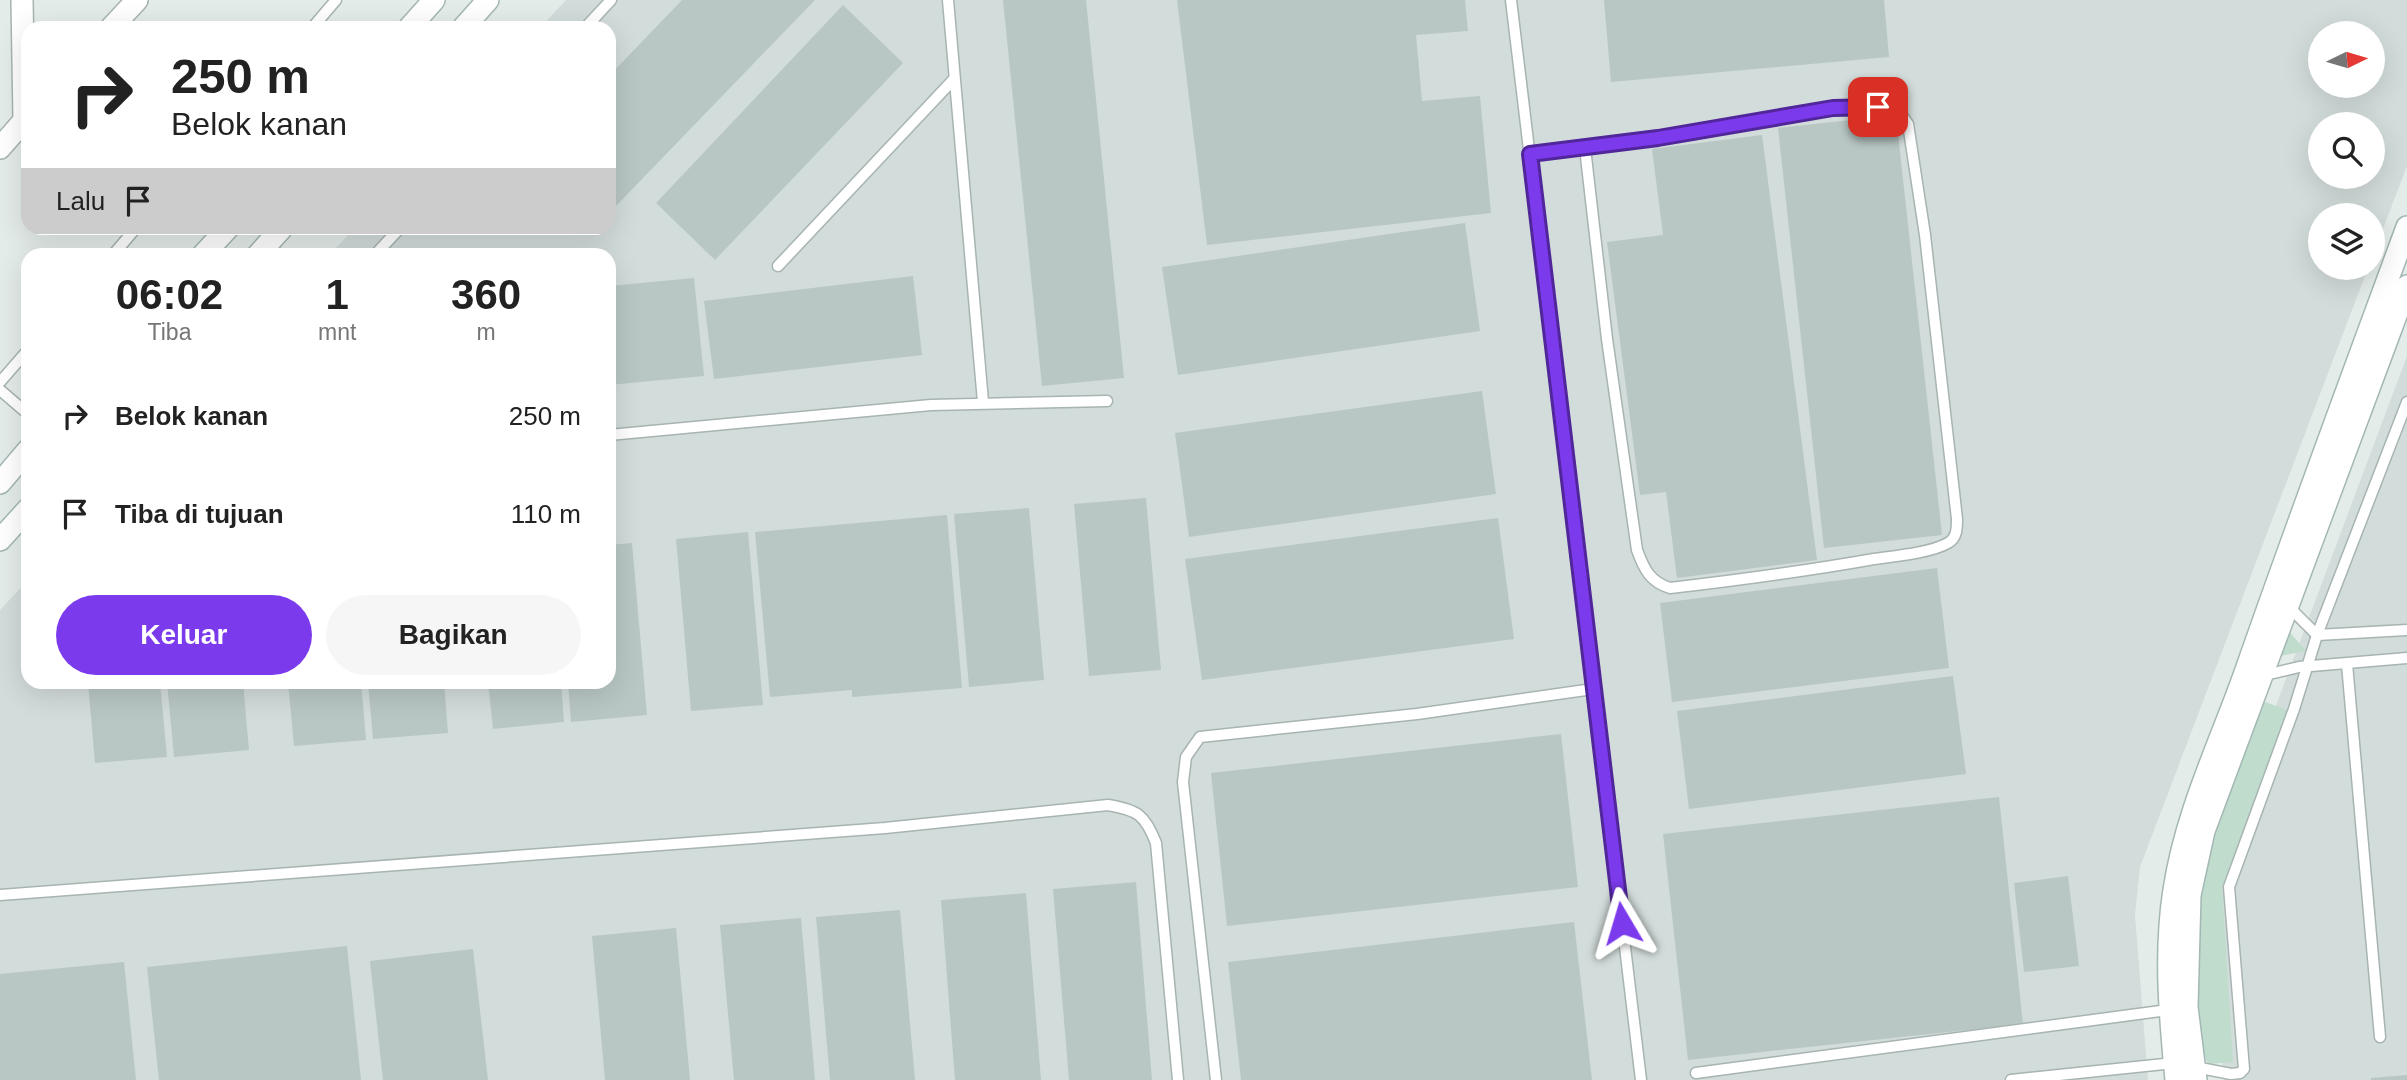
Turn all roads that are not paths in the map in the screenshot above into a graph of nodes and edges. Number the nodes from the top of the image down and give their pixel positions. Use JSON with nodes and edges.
{"nodes":[{"id":1,"x":22,"y":0,"type":"edge"},
{"id":2,"x":336,"y":0,"type":"edge"},
{"id":3,"x":434,"y":0,"type":"edge"},
{"id":4,"x":488,"y":0,"type":"edge"},
{"id":5,"x":611,"y":0,"type":"edge"},
{"id":6,"x":948,"y":0,"type":"edge"},
{"id":7,"x":1511,"y":0,"type":"edge"},
{"id":8,"x":134,"y":2,"type":"edge"},
{"id":9,"x":23,"y":21,"type":"edge"},
{"id":10,"x":116,"y":21,"type":"edge"},
{"id":11,"x":318,"y":21,"type":"edge"},
{"id":12,"x":415,"y":21,"type":"edge"},
{"id":13,"x":469,"y":21,"type":"edge"},
{"id":14,"x":592,"y":21,"type":"edge"},
{"id":15,"x":954,"y":79,"type":"junction"},
{"id":16,"x":21,"y":124,"type":"edge"},
{"id":17,"x":0,"y":148,"type":"edge"},
{"id":18,"x":1585,"y":148,"type":"junction"},
{"id":19,"x":1530,"y":154,"type":"junction"},
{"id":20,"x":2407,"y":227,"type":"edge"},
{"id":21,"x":222,"y":235,"type":"edge"},
{"id":22,"x":394,"y":235,"type":"edge"},
{"id":23,"x":209,"y":248,"type":"edge"},
{"id":24,"x":381,"y":248,"type":"edge"},
{"id":25,"x":778,"y":265,"type":"dead end"},
{"id":26,"x":2407,"y":286,"type":"edge"},
{"id":27,"x":21,"y":359,"type":"edge"},
{"id":28,"x":0,"y":382,"type":"edge"},
{"id":29,"x":0,"y":390,"type":"edge"},
{"id":30,"x":1107,"y":401,"type":"dead end"},
{"id":31,"x":983,"y":402,"type":"junction"},
{"id":32,"x":2407,"y":402,"type":"edge"},
{"id":33,"x":21,"y":408,"type":"edge"},
{"id":34,"x":616,"y":434,"type":"edge"},
{"id":35,"x":21,"y":458,"type":"edge"},
{"id":36,"x":0,"y":483,"type":"edge"},
{"id":37,"x":21,"y":517,"type":"edge"},
{"id":38,"x":0,"y":540,"type":"edge"},
{"id":39,"x":2273,"y":591,"type":"junction"},
{"id":40,"x":2289,"y":607,"type":"junction"},
{"id":41,"x":2407,"y":630,"type":"edge"},
{"id":42,"x":2317,"y":635,"type":"junction"},
{"id":43,"x":2407,"y":659,"type":"edge"},
{"id":44,"x":2347,"y":664,"type":"junction"},
{"id":45,"x":2306,"y":667,"type":"junction"},
{"id":46,"x":2253,"y":674,"type":"junction"},
{"id":47,"x":1593,"y":689,"type":"junction"},
{"id":48,"x":0,"y":895,"type":"edge"},
{"id":49,"x":2168,"y":1010,"type":"junction"},
{"id":50,"x":2380,"y":1037,"type":"dead end"},
{"id":51,"x":2185,"y":1072,"type":"edge"},
{"id":52,"x":1696,"y":1073,"type":"dead end"},
{"id":53,"x":1178,"y":1080,"type":"edge"},
{"id":54,"x":1216,"y":1080,"type":"edge"},
{"id":55,"x":1642,"y":1080,"type":"edge"},
{"id":56,"x":2011,"y":1080,"type":"edge"}],
"edges":[{"from":1,"to":9,"type":"main road"},
{"from":2,"to":11,"type":"lane"},
{"from":3,"to":12,"type":"main road"},
{"from":4,"to":13,"type":"main road"},
{"from":5,"to":14,"type":"lane"},
{"from":6,"to":15,"type":"lane"},
{"from":7,"to":19,"type":"lane"},
{"from":8,"to":10,"type":"main road"},
{"from":15,"to":25,"type":"lane"},
{"from":15,"to":31,"type":"lane"},
{"from":16,"to":17,"type":"main road"},
{"from":18,"to":18,"type":"lane"},
{"from":18,"to":19,"type":"lane"},
{"from":19,"to":47,"type":"lane"},
{"from":20,"to":39,"type":"main road"},
{"from":21,"to":23,"type":"main road"},
{"from":22,"to":24,"type":"lane"},
{"from":26,"to":40,"type":"main road"},
{"from":27,"to":28,"type":"lane"},
{"from":29,"to":33,"type":"lane"},
{"from":30,"to":31,"type":"lane"},
{"from":31,"to":34,"type":"lane"},
{"from":32,"to":42,"type":"lane"},
{"from":35,"to":36,"type":"main road"},
{"from":37,"to":38,"type":"main road"},
{"from":39,"to":40,"type":"main road"},
{"from":39,"to":46,"type":"main road"},
{"from":40,"to":42,"type":"lane"},
{"from":40,"to":46,"type":"main road"},
{"from":41,"to":42,"type":"lane"},
{"from":42,"to":45,"type":"lane"},
{"from":43,"to":44,"type":"lane"},
{"from":44,"to":45,"type":"lane"},
{"from":44,"to":50,"type":"lane"},
{"from":45,"to":46,"type":"lane"},
{"from":45,"to":51,"type":"lane"},
{"from":46,"to":49,"type":"main road"},
{"from":46,"to":51,"type":"main road"},
{"from":47,"to":54,"type":"lane"},
{"from":47,"to":55,"type":"lane"},
{"from":48,"to":53,"type":"lane"},
{"from":49,"to":51,"type":"main road"},
{"from":49,"to":52,"type":"lane"},
{"from":51,"to":56,"type":"lane"}]}
